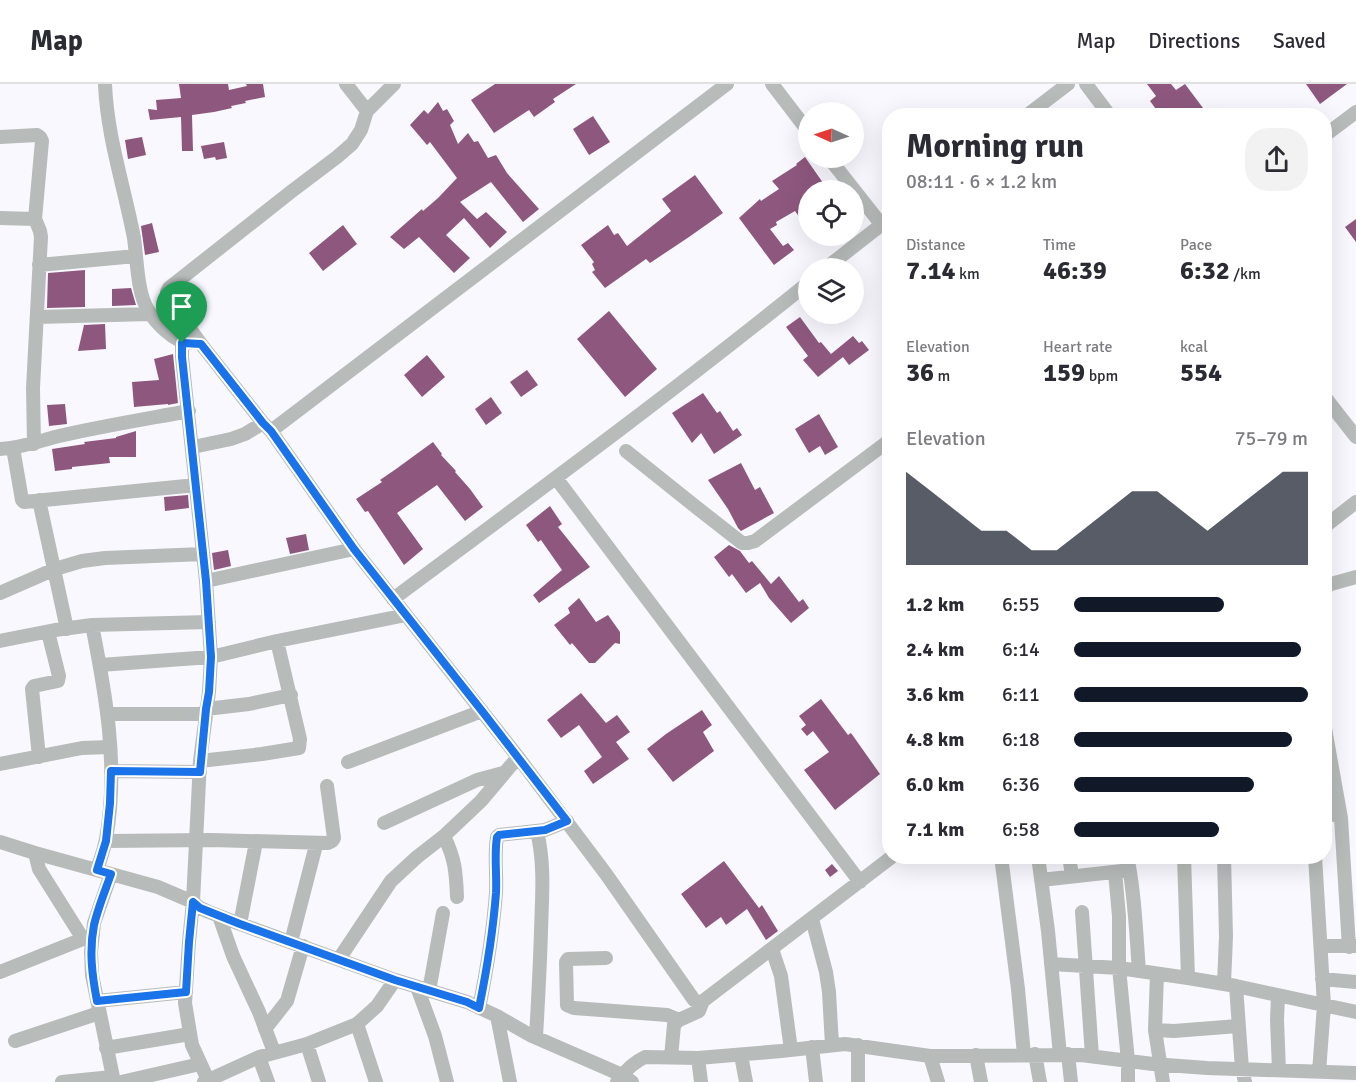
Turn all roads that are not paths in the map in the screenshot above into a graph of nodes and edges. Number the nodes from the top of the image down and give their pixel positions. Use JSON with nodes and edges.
{"nodes":[{"id":1,"x":105,"y":84,"type":"edge"},
{"id":2,"x":346,"y":84,"type":"edge"},
{"id":3,"x":394,"y":84,"type":"edge"},
{"id":4,"x":727,"y":84,"type":"edge"},
{"id":5,"x":772,"y":84,"type":"edge"},
{"id":6,"x":1068,"y":84,"type":"edge"},
{"id":7,"x":1086,"y":84,"type":"edge"},
{"id":8,"x":1036,"y":108,"type":"edge"},
{"id":9,"x":1104,"y":108,"type":"edge"},
{"id":10,"x":367,"y":111,"type":"junction"},
{"id":11,"x":1356,"y":112,"type":"edge"},
{"id":12,"x":798,"y":118,"type":"edge"},
{"id":13,"x":1332,"y":130,"type":"edge"},
{"id":14,"x":0,"y":136,"type":"edge"},
{"id":15,"x":838,"y":168,"type":"edge"},
{"id":16,"x":0,"y":218,"type":"edge"},
{"id":17,"x":882,"y":218,"type":"edge"},
{"id":18,"x":35,"y":219,"type":"junction"},
{"id":19,"x":882,"y":223,"type":"edge"},
{"id":20,"x":136,"y":256,"type":"junction"},
{"id":21,"x":839,"y":258,"type":"edge"},
{"id":22,"x":39,"y":264,"type":"junction"},
{"id":23,"x":798,"y":291,"type":"edge"},
{"id":24,"x":151,"y":314,"type":"junction"},
{"id":25,"x":37,"y":317,"type":"junction"},
{"id":26,"x":182,"y":343,"type":"junction"},
{"id":27,"x":201,"y":344,"type":"junction"},
{"id":28,"x":1332,"y":406,"type":"edge"},
{"id":29,"x":189,"y":411,"type":"junction"},
{"id":30,"x":267,"y":427,"type":"junction"},
{"id":31,"x":1356,"y":437,"type":"edge"},
{"id":32,"x":34,"y":444,"type":"junction"},
{"id":33,"x":882,"y":446,"type":"edge"},
{"id":34,"x":193,"y":447,"type":"junction"},
{"id":35,"x":7,"y":449,"type":"edge"},
{"id":36,"x":626,"y":451,"type":"dead end"},
{"id":37,"x":556,"y":478,"type":"junction"},
{"id":38,"x":196,"y":485,"type":"junction"},
{"id":39,"x":39,"y":500,"type":"junction"},
{"id":40,"x":1356,"y":502,"type":"edge"},
{"id":41,"x":1332,"y":521,"type":"edge"},
{"id":42,"x":354,"y":549,"type":"junction"},
{"id":43,"x":203,"y":554,"type":"junction"},
{"id":44,"x":55,"y":569,"type":"junction"},
{"id":45,"x":1356,"y":577,"type":"edge"},
{"id":46,"x":206,"y":581,"type":"junction"},
{"id":47,"x":1332,"y":584,"type":"edge"},
{"id":48,"x":0,"y":593,"type":"edge"},
{"id":49,"x":393,"y":599,"type":"junction"},
{"id":50,"x":406,"y":615,"type":"junction"},
{"id":51,"x":209,"y":622,"type":"junction"},
{"id":52,"x":92,"y":625,"type":"junction"},
{"id":53,"x":67,"y":629,"type":"junction"},
{"id":54,"x":48,"y":632,"type":"junction"},
{"id":55,"x":0,"y":641,"type":"edge"},
{"id":56,"x":277,"y":641,"type":"junction"},
{"id":57,"x":211,"y":657,"type":"junction"},
{"id":58,"x":100,"y":665,"type":"junction"},
{"id":59,"x":291,"y":695,"type":"junction"},
{"id":60,"x":482,"y":711,"type":"junction"},
{"id":61,"x":205,"y":712,"type":"junction"},
{"id":62,"x":108,"y":714,"type":"junction"},
{"id":63,"x":110,"y":747,"type":"junction"},
{"id":64,"x":39,"y":757,"type":"junction"},
{"id":65,"x":518,"y":757,"type":"junction"},
{"id":66,"x":348,"y":762,"type":"dead end"},
{"id":67,"x":0,"y":764,"type":"edge"},
{"id":68,"x":200,"y":766,"type":"junction"},
{"id":69,"x":1332,"y":768,"type":"edge"},
{"id":70,"x":111,"y":771,"type":"junction"},
{"id":71,"x":503,"y":773,"type":"junction"},
{"id":72,"x":327,"y":786,"type":"dead end"},
{"id":73,"x":1332,"y":814,"type":"edge"},
{"id":74,"x":1341,"y":818,"type":"junction"},
{"id":75,"x":567,"y":821,"type":"junction"},
{"id":76,"x":384,"y":822,"type":"dead end"},
{"id":77,"x":537,"y":831,"type":"junction"},
{"id":78,"x":444,"y":836,"type":"junction"},
{"id":79,"x":106,"y":841,"type":"junction"},
{"id":80,"x":196,"y":841,"type":"junction"},
{"id":81,"x":0,"y":842,"type":"edge"},
{"id":82,"x":256,"y":842,"type":"junction"},
{"id":83,"x":315,"y":843,"type":"junction"},
{"id":84,"x":35,"y":853,"type":"junction"},
{"id":85,"x":883,"y":864,"type":"edge"},
{"id":86,"x":1002,"y":864,"type":"edge"},
{"id":87,"x":1039,"y":864,"type":"edge"},
{"id":88,"x":1070,"y":864,"type":"edge"},
{"id":89,"x":1127,"y":864,"type":"edge"},
{"id":90,"x":1129,"y":864,"type":"edge"},
{"id":91,"x":1184,"y":864,"type":"edge"},
{"id":92,"x":1224,"y":864,"type":"edge"},
{"id":93,"x":1316,"y":864,"type":"edge"},
{"id":94,"x":104,"y":872,"type":"junction"},
{"id":95,"x":1115,"y":872,"type":"junction"},
{"id":96,"x":1072,"y":876,"type":"junction"},
{"id":97,"x":1041,"y":880,"type":"junction"},
{"id":98,"x":861,"y":882,"type":"junction"},
{"id":99,"x":457,"y":897,"type":"dead end"},
{"id":100,"x":1351,"y":900,"type":"edge"},
{"id":101,"x":193,"y":902,"type":"junction"},
{"id":102,"x":1082,"y":912,"type":"dead end"},
{"id":103,"x":443,"y":913,"type":"dead end"},
{"id":104,"x":219,"y":916,"type":"junction"},
{"id":105,"x":812,"y":919,"type":"junction"},
{"id":106,"x":240,"y":924,"type":"junction"},
{"id":107,"x":88,"y":937,"type":"junction"},
{"id":108,"x":297,"y":944,"type":"junction"},
{"id":109,"x":1321,"y":946,"type":"junction"},
{"id":110,"x":1352,"y":947,"type":"edge"},
{"id":111,"x":772,"y":949,"type":"junction"},
{"id":112,"x":339,"y":958,"type":"junction"},
{"id":113,"x":606,"y":958,"type":"dead end"},
{"id":114,"x":1051,"y":964,"type":"junction"},
{"id":115,"x":1086,"y":966,"type":"junction"},
{"id":116,"x":1119,"y":968,"type":"junction"},
{"id":117,"x":1139,"y":971,"type":"junction"},
{"id":118,"x":0,"y":972,"type":"edge"},
{"id":119,"x":1157,"y":974,"type":"junction"},
{"id":120,"x":1188,"y":978,"type":"junction"},
{"id":121,"x":1322,"y":979,"type":"junction"},
{"id":122,"x":395,"y":980,"type":"junction"},
{"id":123,"x":1356,"y":982,"type":"edge"},
{"id":124,"x":1230,"y":985,"type":"junction"},
{"id":125,"x":423,"y":989,"type":"junction"},
{"id":126,"x":186,"y":992,"type":"junction"},
{"id":127,"x":1278,"y":996,"type":"junction"},
{"id":128,"x":704,"y":1001,"type":"junction"},
{"id":129,"x":1324,"y":1005,"type":"junction"},
{"id":130,"x":98,"y":1007,"type":"junction"},
{"id":131,"x":479,"y":1008,"type":"junction"},
{"id":132,"x":1356,"y":1012,"type":"edge"},
{"id":133,"x":497,"y":1016,"type":"junction"},
{"id":134,"x":679,"y":1020,"type":"junction"},
{"id":135,"x":357,"y":1024,"type":"junction"},
{"id":136,"x":1238,"y":1026,"type":"junction"},
{"id":137,"x":265,"y":1029,"type":"junction"},
{"id":138,"x":1155,"y":1030,"type":"junction"},
{"id":139,"x":190,"y":1034,"type":"junction"},
{"id":140,"x":536,"y":1037,"type":"junction"},
{"id":141,"x":15,"y":1041,"type":"dead end"},
{"id":142,"x":307,"y":1044,"type":"junction"},
{"id":143,"x":832,"y":1045,"type":"junction"},
{"id":144,"x":858,"y":1045,"type":"junction"},
{"id":145,"x":812,"y":1047,"type":"junction"},
{"id":146,"x":106,"y":1048,"type":"junction"},
{"id":147,"x":791,"y":1050,"type":"junction"},
{"id":148,"x":274,"y":1052,"type":"junction"},
{"id":149,"x":1030,"y":1054,"type":"junction"},
{"id":150,"x":741,"y":1055,"type":"junction"},
{"id":151,"x":976,"y":1055,"type":"junction"},
{"id":152,"x":1064,"y":1055,"type":"junction"},
{"id":153,"x":930,"y":1056,"type":"junction"},
{"id":154,"x":1092,"y":1056,"type":"junction"},
{"id":155,"x":259,"y":1057,"type":"junction"},
{"id":156,"x":671,"y":1057,"type":"junction"},
{"id":157,"x":698,"y":1058,"type":"junction"},
{"id":158,"x":1128,"y":1061,"type":"junction"},
{"id":159,"x":200,"y":1064,"type":"junction"},
{"id":160,"x":1161,"y":1065,"type":"junction"},
{"id":161,"x":1279,"y":1070,"type":"junction"},
{"id":162,"x":1319,"y":1072,"type":"junction"},
{"id":163,"x":1356,"y":1073,"type":"edge"},
{"id":164,"x":1206,"y":1075,"type":"edge"},
{"id":165,"x":1243,"y":1075,"type":"edge"},
{"id":166,"x":116,"y":1080,"type":"edge"},
{"id":167,"x":624,"y":1080,"type":"edge"},
{"id":168,"x":206,"y":1081,"type":"edge"},
{"id":169,"x":62,"y":1082,"type":"edge"},
{"id":170,"x":268,"y":1082,"type":"edge"},
{"id":171,"x":319,"y":1082,"type":"edge"},
{"id":172,"x":376,"y":1082,"type":"edge"},
{"id":173,"x":447,"y":1082,"type":"edge"},
{"id":174,"x":510,"y":1082,"type":"edge"},
{"id":175,"x":701,"y":1082,"type":"edge"},
{"id":176,"x":746,"y":1082,"type":"edge"},
{"id":177,"x":816,"y":1082,"type":"edge"},
{"id":178,"x":858,"y":1082,"type":"edge"},
{"id":179,"x":938,"y":1082,"type":"edge"},
{"id":180,"x":981,"y":1082,"type":"edge"},
{"id":181,"x":1040,"y":1082,"type":"edge"},
{"id":182,"x":1071,"y":1082,"type":"edge"},
{"id":183,"x":1128,"y":1082,"type":"edge"},
{"id":184,"x":1163,"y":1082,"type":"edge"}],
"edges":[{"from":1,"to":20,"type":"street"},
{"from":2,"to":10,"type":"street"},
{"from":3,"to":10,"type":"street"},
{"from":4,"to":30,"type":"street"},
{"from":5,"to":12,"type":"street"},
{"from":6,"to":8,"type":"street"},
{"from":7,"to":9,"type":"street"},
{"from":10,"to":27,"type":"street"},
{"from":11,"to":13,"type":"street"},
{"from":14,"to":18,"type":"street"},
{"from":15,"to":17,"type":"street"},
{"from":16,"to":18,"type":"street"},
{"from":18,"to":22,"type":"street"},
{"from":19,"to":21,"type":"street"},
{"from":20,"to":22,"type":"street"},
{"from":20,"to":24,"type":"street"},
{"from":22,"to":25,"type":"street"},
{"from":23,"to":37,"type":"street"},
{"from":24,"to":25,"type":"street"},
{"from":24,"to":26,"type":"street"},
{"from":25,"to":32,"type":"street"},
{"from":26,"to":27,"type":"street"},
{"from":26,"to":29,"type":"street"},
{"from":27,"to":30,"type":"street"},
{"from":28,"to":31,"type":"street"},
{"from":29,"to":32,"type":"street"},
{"from":29,"to":34,"type":"street"},
{"from":30,"to":34,"type":"street"},
{"from":30,"to":42,"type":"street"},
{"from":32,"to":35,"type":"street"},
{"from":33,"to":36,"type":"street"},
{"from":34,"to":38,"type":"street"},
{"from":35,"to":39,"type":"street"},
{"from":37,"to":49,"type":"street"},
{"from":37,"to":98,"type":"street"},
{"from":38,"to":39,"type":"street"},
{"from":38,"to":43,"type":"street"},
{"from":39,"to":44,"type":"street"},
{"from":40,"to":41,"type":"street"},
{"from":42,"to":46,"type":"street"},
{"from":42,"to":49,"type":"street"},
{"from":43,"to":44,"type":"street"},
{"from":43,"to":46,"type":"street"},
{"from":44,"to":48,"type":"street"},
{"from":44,"to":53,"type":"street"},
{"from":45,"to":47,"type":"street"},
{"from":46,"to":51,"type":"street"},
{"from":49,"to":50,"type":"street"},
{"from":50,"to":56,"type":"street"},
{"from":50,"to":60,"type":"street"},
{"from":51,"to":52,"type":"street"},
{"from":51,"to":57,"type":"street"},
{"from":52,"to":53,"type":"street"},
{"from":52,"to":58,"type":"street"},
{"from":53,"to":54,"type":"street"},
{"from":54,"to":55,"type":"street"},
{"from":54,"to":64,"type":"street"},
{"from":56,"to":57,"type":"street"},
{"from":56,"to":59,"type":"street"},
{"from":57,"to":58,"type":"street"},
{"from":57,"to":61,"type":"street"},
{"from":58,"to":62,"type":"street"},
{"from":59,"to":61,"type":"street"},
{"from":59,"to":68,"type":"street"},
{"from":60,"to":65,"type":"street"},
{"from":60,"to":66,"type":"street"},
{"from":61,"to":62,"type":"street"},
{"from":61,"to":68,"type":"street"},
{"from":62,"to":63,"type":"street"},
{"from":63,"to":64,"type":"street"},
{"from":63,"to":70,"type":"street"},
{"from":64,"to":67,"type":"street"},
{"from":65,"to":71,"type":"street"},
{"from":65,"to":75,"type":"street"},
{"from":68,"to":70,"type":"street"},
{"from":68,"to":80,"type":"street"},
{"from":69,"to":74,"type":"street"},
{"from":70,"to":79,"type":"street"},
{"from":71,"to":76,"type":"street"},
{"from":71,"to":78,"type":"street"},
{"from":72,"to":83,"type":"street"},
{"from":73,"to":74,"type":"street"},
{"from":74,"to":100,"type":"street"},
{"from":75,"to":77,"type":"street"},
{"from":75,"to":128,"type":"street"},
{"from":77,"to":131,"type":"street"},
{"from":77,"to":140,"type":"street"},
{"from":78,"to":99,"type":"street"},
{"from":78,"to":112,"type":"street"},
{"from":79,"to":80,"type":"street"},
{"from":79,"to":94,"type":"street"},
{"from":80,"to":82,"type":"street"},
{"from":80,"to":101,"type":"street"},
{"from":81,"to":84,"type":"street"},
{"from":82,"to":83,"type":"street"},
{"from":82,"to":106,"type":"street"},
{"from":83,"to":108,"type":"street"},
{"from":84,"to":94,"type":"street"},
{"from":84,"to":107,"type":"street"},
{"from":85,"to":98,"type":"street"},
{"from":86,"to":149,"type":"street"},
{"from":87,"to":97,"type":"street"},
{"from":88,"to":96,"type":"street"},
{"from":89,"to":95,"type":"street"},
{"from":90,"to":117,"type":"street"},
{"from":91,"to":120,"type":"street"},
{"from":92,"to":124,"type":"street"},
{"from":93,"to":109,"type":"street"},
{"from":94,"to":101,"type":"street"},
{"from":94,"to":107,"type":"street"},
{"from":95,"to":96,"type":"street"},
{"from":95,"to":116,"type":"street"},
{"from":96,"to":97,"type":"street"},
{"from":97,"to":114,"type":"street"},
{"from":98,"to":105,"type":"street"},
{"from":100,"to":110,"type":"street"},
{"from":101,"to":104,"type":"street"},
{"from":101,"to":126,"type":"street"},
{"from":102,"to":115,"type":"street"},
{"from":103,"to":125,"type":"street"},
{"from":104,"to":106,"type":"street"},
{"from":104,"to":137,"type":"street"},
{"from":105,"to":111,"type":"street"},
{"from":105,"to":143,"type":"street"},
{"from":106,"to":108,"type":"street"},
{"from":107,"to":118,"type":"street"},
{"from":107,"to":130,"type":"street"},
{"from":108,"to":112,"type":"street"},
{"from":108,"to":137,"type":"street"},
{"from":109,"to":110,"type":"street"},
{"from":109,"to":121,"type":"street"},
{"from":111,"to":128,"type":"street"},
{"from":111,"to":147,"type":"street"},
{"from":112,"to":122,"type":"street"},
{"from":113,"to":134,"type":"street"},
{"from":114,"to":115,"type":"street"},
{"from":114,"to":152,"type":"street"},
{"from":115,"to":116,"type":"street"},
{"from":115,"to":154,"type":"street"},
{"from":116,"to":117,"type":"street"},
{"from":116,"to":158,"type":"street"},
{"from":117,"to":119,"type":"street"},
{"from":119,"to":120,"type":"street"},
{"from":119,"to":138,"type":"street"},
{"from":120,"to":124,"type":"street"},
{"from":121,"to":123,"type":"street"},
{"from":121,"to":129,"type":"street"},
{"from":122,"to":125,"type":"street"},
{"from":122,"to":135,"type":"street"},
{"from":124,"to":127,"type":"street"},
{"from":124,"to":136,"type":"street"},
{"from":125,"to":131,"type":"street"},
{"from":125,"to":173,"type":"street"},
{"from":126,"to":130,"type":"street"},
{"from":126,"to":139,"type":"street"},
{"from":127,"to":129,"type":"street"},
{"from":127,"to":161,"type":"street"},
{"from":128,"to":134,"type":"street"},
{"from":129,"to":132,"type":"street"},
{"from":129,"to":162,"type":"street"},
{"from":130,"to":141,"type":"street"},
{"from":130,"to":146,"type":"street"},
{"from":131,"to":133,"type":"street"},
{"from":133,"to":140,"type":"street"},
{"from":133,"to":174,"type":"street"},
{"from":134,"to":156,"type":"street"},
{"from":135,"to":142,"type":"street"},
{"from":135,"to":172,"type":"street"},
{"from":136,"to":138,"type":"street"},
{"from":136,"to":165,"type":"street"},
{"from":137,"to":148,"type":"street"},
{"from":138,"to":160,"type":"street"},
{"from":139,"to":146,"type":"street"},
{"from":139,"to":159,"type":"street"},
{"from":140,"to":167,"type":"street"},
{"from":142,"to":148,"type":"street"},
{"from":142,"to":171,"type":"street"},
{"from":143,"to":144,"type":"street"},
{"from":143,"to":145,"type":"street"},
{"from":144,"to":153,"type":"street"},
{"from":144,"to":178,"type":"street"},
{"from":145,"to":147,"type":"street"},
{"from":145,"to":177,"type":"street"},
{"from":146,"to":166,"type":"street"},
{"from":147,"to":150,"type":"street"},
{"from":148,"to":155,"type":"street"},
{"from":149,"to":151,"type":"street"},
{"from":149,"to":152,"type":"street"},
{"from":149,"to":181,"type":"street"},
{"from":150,"to":157,"type":"street"},
{"from":150,"to":176,"type":"street"},
{"from":151,"to":153,"type":"street"},
{"from":151,"to":180,"type":"street"},
{"from":152,"to":154,"type":"street"},
{"from":152,"to":182,"type":"street"},
{"from":153,"to":179,"type":"street"},
{"from":154,"to":158,"type":"street"},
{"from":155,"to":168,"type":"street"},
{"from":155,"to":170,"type":"street"},
{"from":156,"to":157,"type":"street"},
{"from":156,"to":167,"type":"street"},
{"from":157,"to":175,"type":"street"},
{"from":158,"to":160,"type":"street"},
{"from":158,"to":183,"type":"street"},
{"from":159,"to":166,"type":"street"},
{"from":159,"to":168,"type":"street"},
{"from":160,"to":164,"type":"street"},
{"from":160,"to":184,"type":"street"},
{"from":161,"to":162,"type":"street"},
{"from":161,"to":165,"type":"street"},
{"from":162,"to":163,"type":"street"},
{"from":164,"to":165,"type":"street"},
{"from":166,"to":169,"type":"street"}]}
